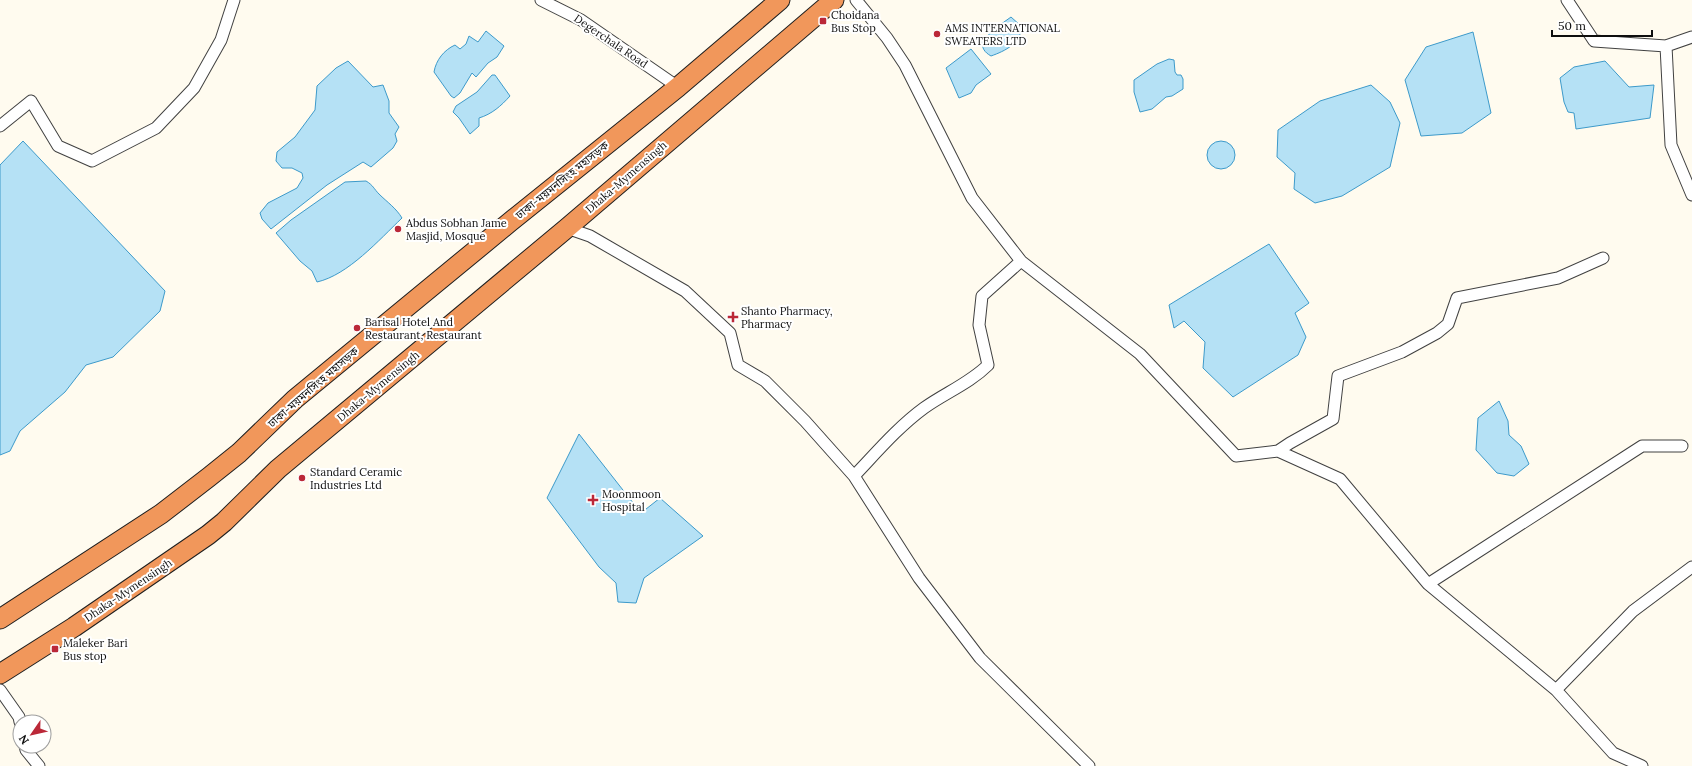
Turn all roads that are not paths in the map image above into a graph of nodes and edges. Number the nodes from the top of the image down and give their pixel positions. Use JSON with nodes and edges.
{"nodes":[{"id":1,"x":234,"y":0,"type":"edge"},
{"id":2,"x":541,"y":0,"type":"edge"},
{"id":3,"x":780,"y":0,"type":"edge"},
{"id":4,"x":834,"y":0,"type":"edge"},
{"id":5,"x":856,"y":0,"type":"edge"},
{"id":6,"x":1568,"y":0,"type":"edge"},
{"id":7,"x":1692,"y":37,"type":"edge"},
{"id":8,"x":1666,"y":46,"type":"junction"},
{"id":9,"x":678,"y":87,"type":"junction"},
{"id":10,"x":0,"y":126,"type":"edge"},
{"id":11,"x":1692,"y":194,"type":"edge"},
{"id":12,"x":567,"y":228,"type":"junction"},
{"id":13,"x":1603,"y":258,"type":"dead end"},
{"id":14,"x":1021,"y":261,"type":"junction"},
{"id":15,"x":1682,"y":446,"type":"dead end"},
{"id":16,"x":1278,"y":451,"type":"junction"},
{"id":17,"x":854,"y":476,"type":"junction"},
{"id":18,"x":1692,"y":567,"type":"edge"},
{"id":19,"x":1428,"y":584,"type":"junction"},
{"id":20,"x":0,"y":619,"type":"edge"},
{"id":21,"x":0,"y":674,"type":"edge"},
{"id":22,"x":0,"y":690,"type":"edge"},
{"id":23,"x":1556,"y":690,"type":"junction"},
{"id":24,"x":17,"y":714,"type":"edge"},
{"id":25,"x":29,"y":754,"type":"edge"},
{"id":26,"x":39,"y":766,"type":"edge"},
{"id":27,"x":1089,"y":766,"type":"edge"},
{"id":28,"x":1642,"y":766,"type":"edge"}],
"edges":[{"from":1,"to":10,"type":"street"},
{"from":2,"to":9,"type":"street","name":"Degerchala Road"},
{"from":3,"to":9,"type":"highway","name":"ঢাকা-ময়মনসিংহ মহাসড়ক"},
{"from":4,"to":12,"type":"highway","name":"Dhaka-Mymensingh"},
{"from":5,"to":14,"type":"street"},
{"from":6,"to":8,"type":"street"},
{"from":7,"to":8,"type":"street"},
{"from":8,"to":11,"type":"street"},
{"from":9,"to":20,"type":"highway","name":"ঢাকা-ময়মনসিংহ মহাসড়ক"},
{"from":12,"to":17,"type":"street"},
{"from":12,"to":21,"type":"highway","name":"Dhaka-Mymensingh"},
{"from":13,"to":16,"type":"street"},
{"from":14,"to":16,"type":"street"},
{"from":14,"to":17,"type":"street"},
{"from":15,"to":19,"type":"street"},
{"from":16,"to":19,"type":"street"},
{"from":17,"to":27,"type":"street"},
{"from":18,"to":23,"type":"street"},
{"from":19,"to":23,"type":"street"},
{"from":22,"to":24,"type":"street"},
{"from":23,"to":28,"type":"street"},
{"from":25,"to":26,"type":"street"}]}
